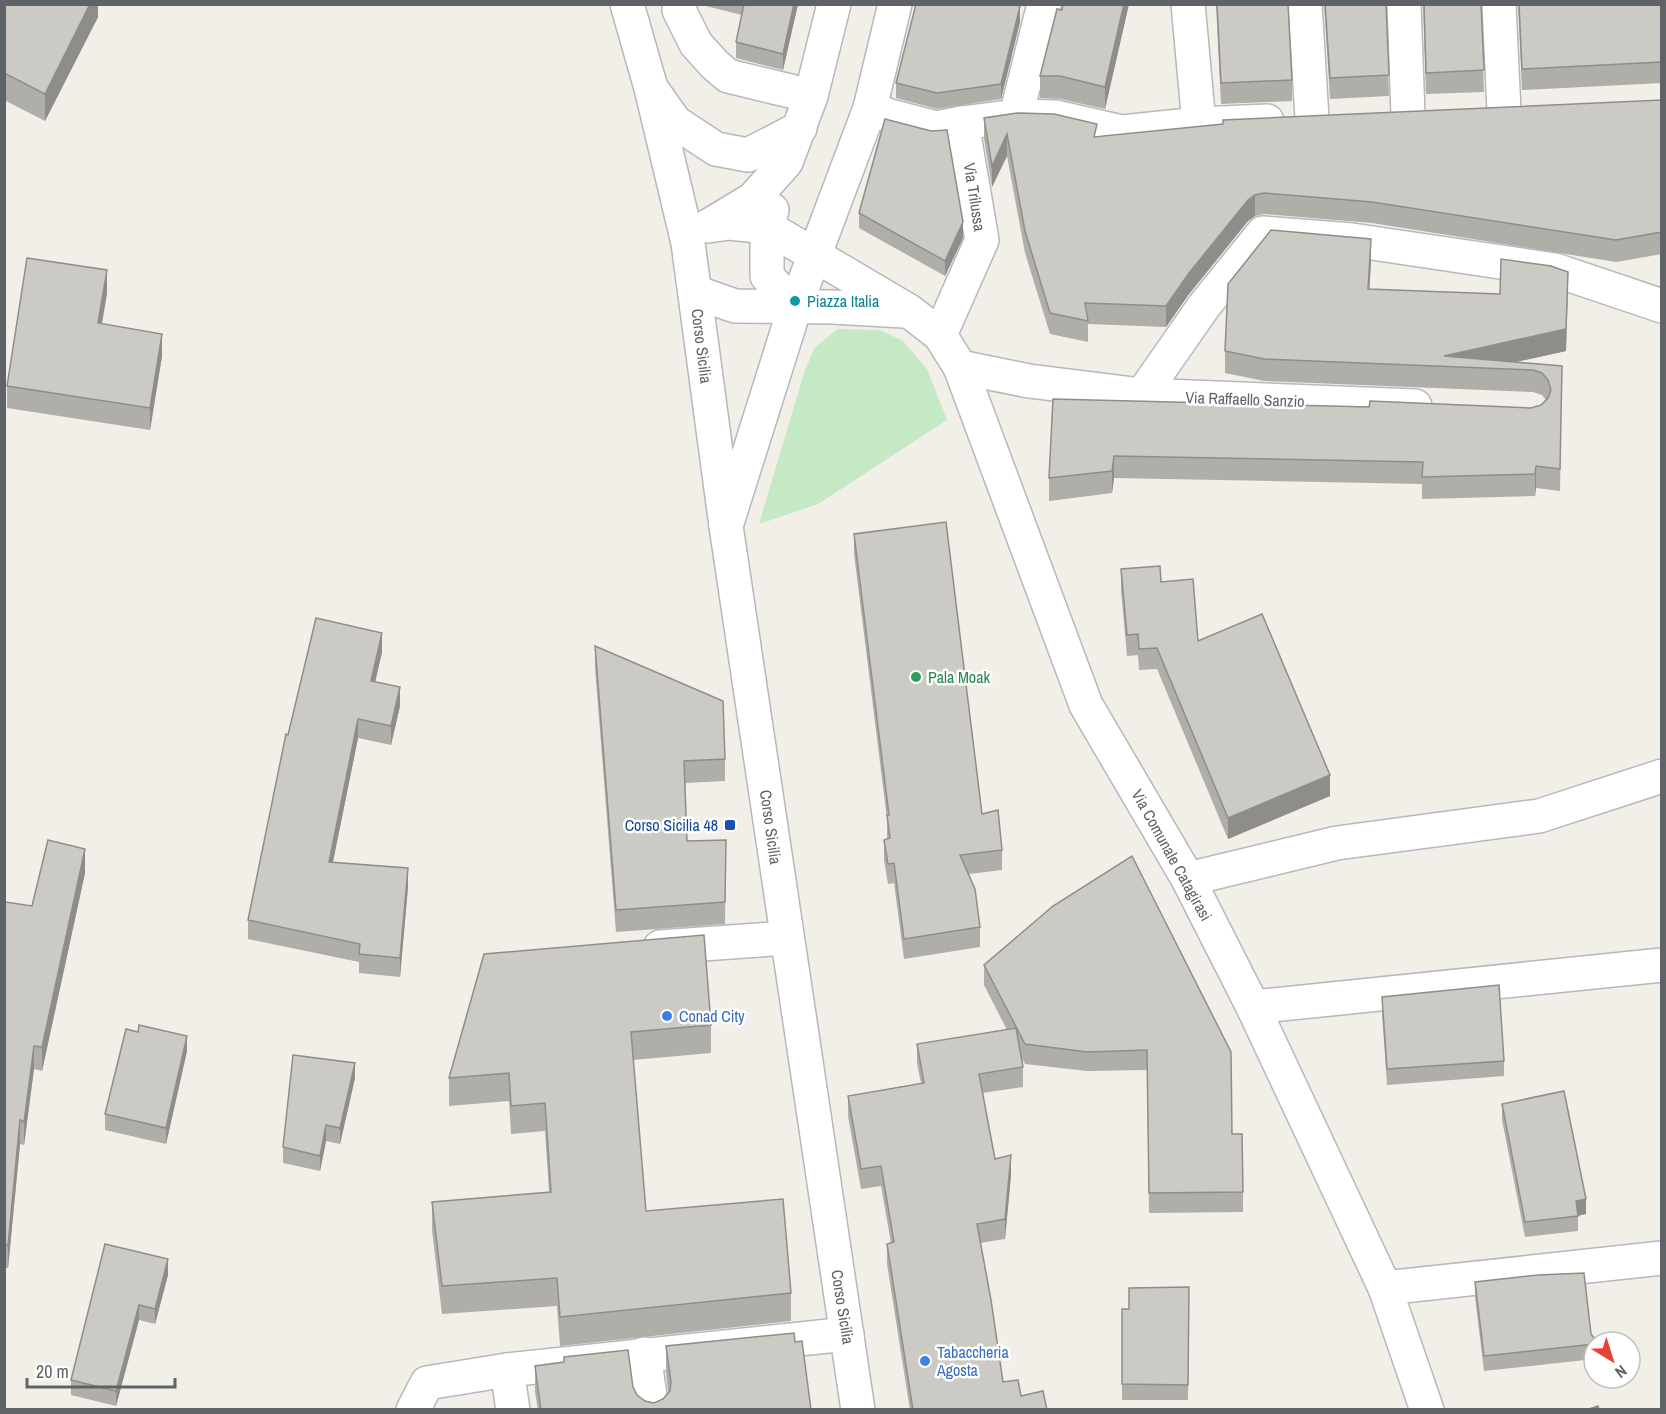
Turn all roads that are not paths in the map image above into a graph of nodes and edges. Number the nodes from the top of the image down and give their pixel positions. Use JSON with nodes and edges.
{"nodes":[{"id":1,"x":627,"y":4,"type":"edge"},
{"id":2,"x":680,"y":4,"type":"edge"},
{"id":3,"x":834,"y":4,"type":"edge"},
{"id":4,"x":895,"y":4,"type":"edge"},
{"id":5,"x":1044,"y":4,"type":"edge"},
{"id":6,"x":1188,"y":4,"type":"edge"},
{"id":7,"x":1305,"y":4,"type":"edge"},
{"id":8,"x":1404,"y":4,"type":"edge"},
{"id":9,"x":1499,"y":4,"type":"edge"},
{"id":10,"x":651,"y":88,"type":"junction"},
{"id":11,"x":811,"y":96,"type":"junction"},
{"id":12,"x":878,"y":106,"type":"junction"},
{"id":13,"x":1538,"y":109,"type":"edge"},
{"id":14,"x":1016,"y":116,"type":"junction"},
{"id":15,"x":1376,"y":116,"type":"edge"},
{"id":16,"x":1344,"y":117,"type":"edge"},
{"id":17,"x":1312,"y":118,"type":"junction"},
{"id":18,"x":962,"y":123,"type":"junction"},
{"id":19,"x":1199,"y":124,"type":"junction"},
{"id":20,"x":800,"y":128,"type":"junction"},
{"id":21,"x":716,"y":149,"type":"junction"},
{"id":22,"x":760,"y":213,"type":"junction"},
{"id":23,"x":698,"y":235,"type":"junction"},
{"id":24,"x":815,"y":255,"type":"junction"},
{"id":25,"x":695,"y":292,"type":"junction"},
{"id":26,"x":1662,"y":306,"type":"edge"},
{"id":27,"x":795,"y":307,"type":"junction"},
{"id":28,"x":909,"y":311,"type":"junction"},
{"id":29,"x":940,"y":335,"type":"junction"},
{"id":30,"x":960,"y":367,"type":"junction"},
{"id":31,"x":1142,"y":395,"type":"junction"},
{"id":32,"x":1450,"y":408,"type":"edge"},
{"id":33,"x":726,"y":526,"type":"junction"},
{"id":34,"x":1662,"y":776,"type":"edge"},
{"id":35,"x":1188,"y":879,"type":"junction"},
{"id":36,"x":787,"y":938,"type":"junction"},
{"id":37,"x":634,"y":949,"type":"edge"},
{"id":38,"x":1662,"y":965,"type":"edge"},
{"id":39,"x":1253,"y":1006,"type":"junction"},
{"id":40,"x":1662,"y":1258,"type":"edge"},
{"id":41,"x":1385,"y":1288,"type":"junction"},
{"id":42,"x":847,"y":1334,"type":"junction"},
{"id":43,"x":644,"y":1354,"type":"junction"},
{"id":44,"x":507,"y":1370,"type":"junction"},
{"id":45,"x":413,"y":1410,"type":"edge"},
{"id":46,"x":513,"y":1410,"type":"edge"},
{"id":47,"x":652,"y":1410,"type":"edge"},
{"id":48,"x":858,"y":1410,"type":"edge"},
{"id":49,"x":1427,"y":1410,"type":"edge"}],
"edges":[{"from":1,"to":10,"type":"street"},
{"from":2,"to":11,"type":"street"},
{"from":3,"to":11,"type":"street"},
{"from":4,"to":12,"type":"street"},
{"from":5,"to":14,"type":"street"},
{"from":6,"to":19,"type":"street"},
{"from":7,"to":17,"type":"street"},
{"from":8,"to":15,"type":"street"},
{"from":9,"to":13,"type":"street"},
{"from":10,"to":21,"type":"street"},
{"from":10,"to":23,"type":"street","name":"Corso Sicilia"},
{"from":11,"to":20,"type":"street"},
{"from":12,"to":18,"type":"street"},
{"from":12,"to":24,"type":"street"},
{"from":14,"to":18,"type":"street"},
{"from":14,"to":19,"type":"street"},
{"from":16,"to":17,"type":"street"},
{"from":17,"to":19,"type":"street"},
{"from":18,"to":29,"type":"street","name":"Via Trilussa"},
{"from":20,"to":21,"type":"street"},
{"from":20,"to":22,"type":"street"},
{"from":21,"to":22,"type":"street"},
{"from":22,"to":23,"type":"street"},
{"from":22,"to":24,"type":"street","name":"Via Comunale Catagirasi"},
{"from":22,"to":27,"type":"street"},
{"from":23,"to":25,"type":"street","name":"Corso Sicilia"},
{"from":24,"to":27,"type":"street"},
{"from":24,"to":28,"type":"street","name":"Via Comunale Catagirasi"},
{"from":25,"to":27,"type":"street"},
{"from":25,"to":33,"type":"street","name":"Corso Sicilia"},
{"from":26,"to":31,"type":"street"},
{"from":27,"to":28,"type":"street"},
{"from":27,"to":33,"type":"street"},
{"from":28,"to":29,"type":"street","name":"Via Comunale Catagirasi"},
{"from":29,"to":30,"type":"street","name":"Via Comunale Catagirasi"},
{"from":30,"to":31,"type":"street","name":"Via Raffaello Sanzio"},
{"from":30,"to":35,"type":"street","name":"Via Comunale Catagirasi"},
{"from":31,"to":32,"type":"street","name":"Via Raffaello Sanzio"},
{"from":33,"to":36,"type":"street","name":"Corso Sicilia"},
{"from":34,"to":35,"type":"street"},
{"from":35,"to":39,"type":"street","name":"Via Comunale Catagirasi"},
{"from":36,"to":37,"type":"street"},
{"from":36,"to":42,"type":"street","name":"Corso Sicilia"},
{"from":38,"to":39,"type":"street"},
{"from":39,"to":41,"type":"street","name":"Via Comunale Catagirasi"},
{"from":40,"to":41,"type":"street"},
{"from":41,"to":49,"type":"street","name":"Via Comunale Catagirasi"},
{"from":42,"to":43,"type":"street"},
{"from":42,"to":48,"type":"street","name":"Corso Sicilia"},
{"from":43,"to":44,"type":"street"},
{"from":43,"to":47,"type":"street"},
{"from":44,"to":45,"type":"street"},
{"from":44,"to":46,"type":"street"}]}
